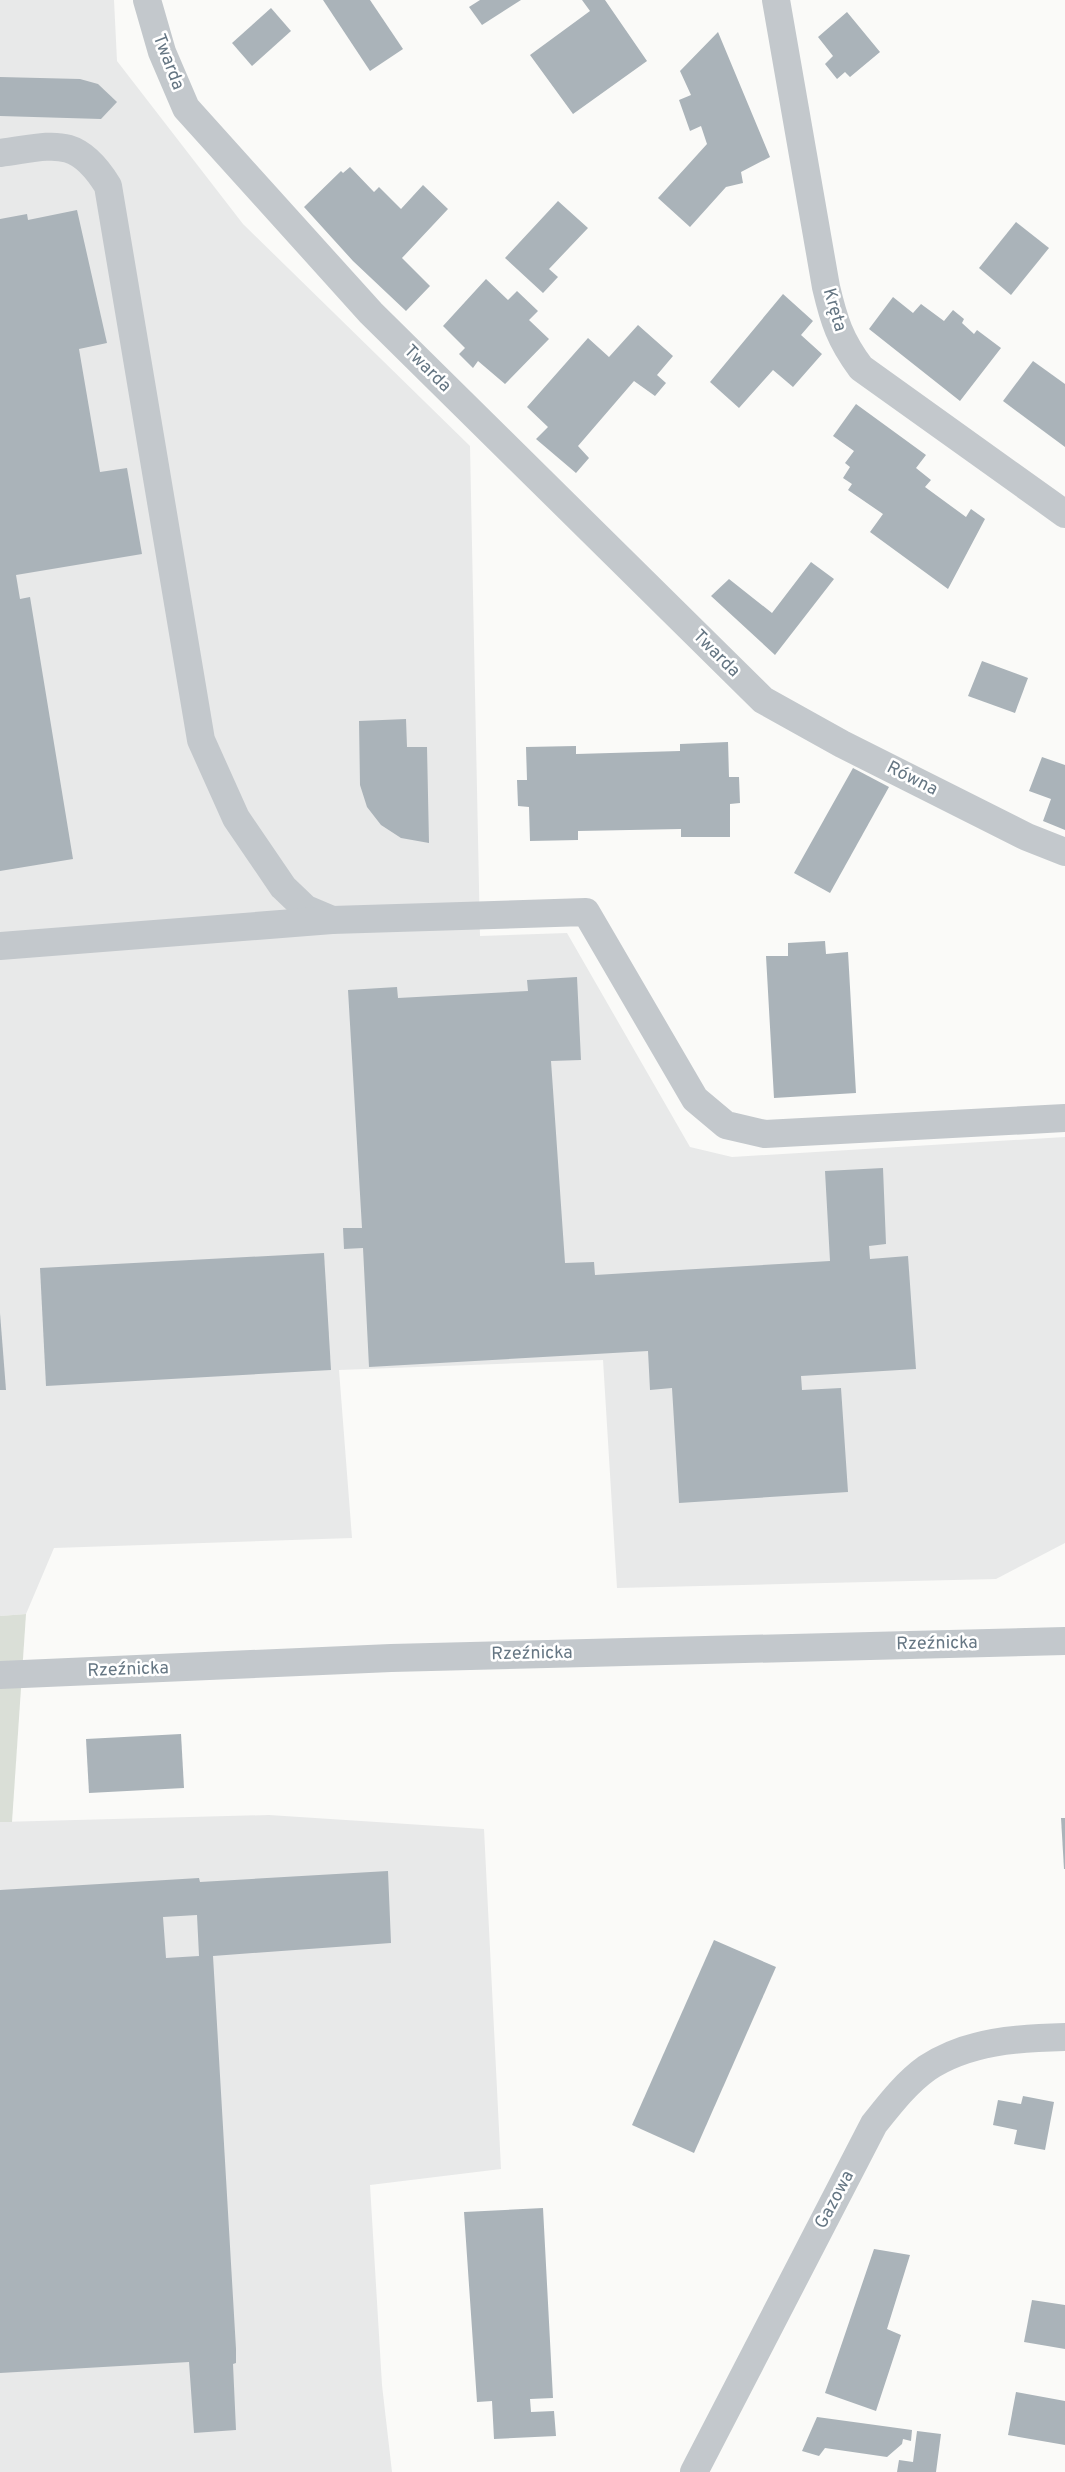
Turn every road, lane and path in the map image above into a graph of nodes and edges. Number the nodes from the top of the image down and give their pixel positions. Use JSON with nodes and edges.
{"nodes":[{"id":1,"x":147,"y":0,"type":"edge"},
{"id":2,"x":776,"y":0,"type":"edge"},
{"id":3,"x":0,"y":153,"type":"edge"},
{"id":4,"x":1065,"y":514,"type":"edge"},
{"id":5,"x":762,"y":700,"type":"joint"},
{"id":6,"x":1065,"y":852,"type":"edge"},
{"id":7,"x":332,"y":920,"type":"junction"},
{"id":8,"x":0,"y":946,"type":"edge"},
{"id":9,"x":1065,"y":1118,"type":"edge"},
{"id":10,"x":1065,"y":1641,"type":"edge"},
{"id":11,"x":0,"y":1675,"type":"edge"},
{"id":12,"x":1065,"y":2037,"type":"edge"},
{"id":13,"x":694,"y":2472,"type":"edge"}],
"edges":[{"from":1,"to":5,"type":"street","name":"Twarda"},
{"from":2,"to":4,"type":"street","name":"Kręta"},
{"from":3,"to":7,"type":"street"},
{"from":5,"to":6,"type":"street","name":"Równa"},
{"from":7,"to":8,"type":"street"},
{"from":7,"to":9,"type":"street"},
{"from":10,"to":11,"type":"street","name":"Rzeźnicka"},
{"from":12,"to":13,"type":"street","name":"Gazowa"}]}
